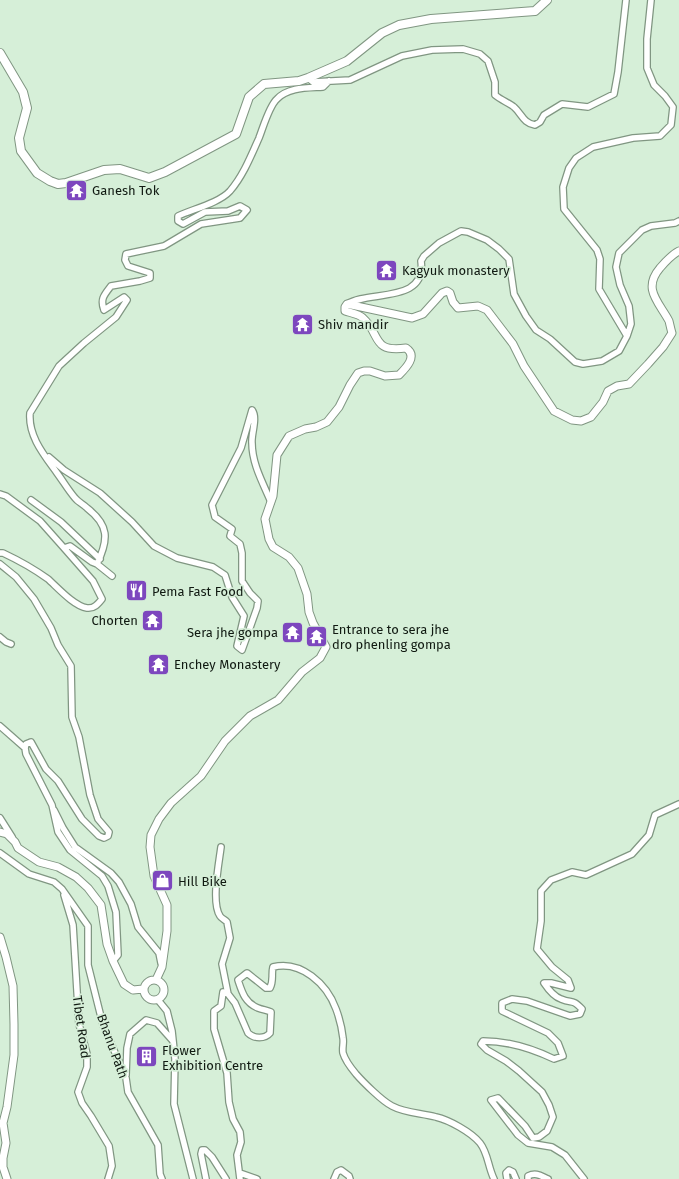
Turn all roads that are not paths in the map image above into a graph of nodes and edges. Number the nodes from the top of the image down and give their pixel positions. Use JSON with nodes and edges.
{"nodes":[{"id":1,"x":547,"y":0,"type":"edge"},
{"id":2,"x":626,"y":0,"type":"edge"},
{"id":3,"x":651,"y":0,"type":"edge"},
{"id":4,"x":0,"y":53,"type":"edge"},
{"id":5,"x":308,"y":78,"type":"junction"},
{"id":6,"x":329,"y":81,"type":"junction"},
{"id":7,"x":679,"y":221,"type":"edge"},
{"id":8,"x":679,"y":251,"type":"edge"},
{"id":9,"x":347,"y":304,"type":"junction"},
{"id":10,"x":627,"y":336,"type":"junction"},
{"id":11,"x":39,"y":449,"type":"junction"},
{"id":12,"x":0,"y":494,"type":"edge"},
{"id":13,"x":31,"y":500,"type":"dead end"},
{"id":14,"x":270,"y":502,"type":"junction"},
{"id":15,"x":64,"y":548,"type":"junction"},
{"id":16,"x":0,"y":553,"type":"edge"},
{"id":17,"x":99,"y":561,"type":"junction"},
{"id":18,"x":0,"y":564,"type":"edge"},
{"id":19,"x":112,"y":576,"type":"dead end"},
{"id":20,"x":0,"y":637,"type":"edge"},
{"id":21,"x":11,"y":644,"type":"dead end"},
{"id":22,"x":0,"y":726,"type":"edge"},
{"id":23,"x":25,"y":748,"type":"junction"},
{"id":24,"x":679,"y":804,"type":"edge"},
{"id":25,"x":52,"y":805,"type":"junction"},
{"id":26,"x":0,"y":818,"type":"edge"},
{"id":27,"x":0,"y":832,"type":"edge"},
{"id":28,"x":15,"y":842,"type":"junction"},
{"id":29,"x":221,"y":847,"type":"dead end"},
{"id":30,"x":0,"y":852,"type":"edge"},
{"id":31,"x":111,"y":873,"type":"junction"},
{"id":32,"x":108,"y":886,"type":"junction"},
{"id":33,"x":62,"y":889,"type":"junction"},
{"id":34,"x":0,"y":937,"type":"edge"},
{"id":35,"x":0,"y":951,"type":"edge"},
{"id":36,"x":6,"y":957,"type":"junction"},
{"id":37,"x":113,"y":961,"type":"junction"},
{"id":38,"x":162,"y":968,"type":"junction"},
{"id":39,"x":156,"y":980,"type":"junction"},
{"id":40,"x":143,"y":989,"type":"junction"},
{"id":41,"x":228,"y":994,"type":"junction"},
{"id":42,"x":158,"y":1000,"type":"junction"},
{"id":43,"x":173,"y":1041,"type":"junction"},
{"id":44,"x":126,"y":1078,"type":"junction"},
{"id":45,"x":2,"y":1166,"type":"edge"},
{"id":46,"x":240,"y":1176,"type":"edge"},
{"id":47,"x":7,"y":1179,"type":"edge"},
{"id":48,"x":108,"y":1179,"type":"edge"},
{"id":49,"x":162,"y":1179,"type":"edge"},
{"id":50,"x":193,"y":1179,"type":"edge"},
{"id":51,"x":206,"y":1179,"type":"edge"},
{"id":52,"x":226,"y":1179,"type":"edge"},
{"id":53,"x":257,"y":1179,"type":"edge"},
{"id":54,"x":334,"y":1179,"type":"edge"},
{"id":55,"x":350,"y":1179,"type":"edge"},
{"id":56,"x":494,"y":1179,"type":"edge"},
{"id":57,"x":508,"y":1179,"type":"edge"},
{"id":58,"x":516,"y":1179,"type":"edge"},
{"id":59,"x":528,"y":1179,"type":"edge"},
{"id":60,"x":548,"y":1179,"type":"edge"},
{"id":61,"x":584,"y":1179,"type":"edge"}],
"edges":[{"from":1,"to":5,"type":"highway"},
{"from":2,"to":6,"type":"street"},
{"from":3,"to":10,"type":"street"},
{"from":4,"to":5,"type":"highway"},
{"from":5,"to":6,"type":"street"},
{"from":6,"to":11,"type":"street"},
{"from":7,"to":10,"type":"street"},
{"from":8,"to":9,"type":"main road"},
{"from":9,"to":10,"type":"street"},
{"from":9,"to":14,"type":"main road"},
{"from":11,"to":14,"type":"street"},
{"from":11,"to":17,"type":"street"},
{"from":12,"to":15,"type":"street"},
{"from":13,"to":17,"type":"street"},
{"from":14,"to":38,"type":"main road"},
{"from":15,"to":16,"type":"street"},
{"from":15,"to":17,"type":"street"},
{"from":17,"to":19,"type":"street"},
{"from":18,"to":23,"type":"street"},
{"from":20,"to":21,"type":"street"},
{"from":22,"to":23,"type":"street"},
{"from":23,"to":25,"type":"street"},
{"from":24,"to":61,"type":"street"},
{"from":25,"to":31,"type":"street"},
{"from":25,"to":32,"type":"street"},
{"from":26,"to":28,"type":"street"},
{"from":27,"to":28,"type":"main road"},
{"from":28,"to":37,"type":"main road"},
{"from":29,"to":41,"type":"street"},
{"from":30,"to":33,"type":"street"},
{"from":31,"to":32,"type":"street"},
{"from":31,"to":38,"type":"street"},
{"from":32,"to":37,"type":"street"},
{"from":33,"to":44,"type":"street","name":"Bhanu Path"},
{"from":33,"to":48,"type":"street","name":"Tibet Road"},
{"from":34,"to":36,"type":"main road"},
{"from":35,"to":36,"type":"street"},
{"from":36,"to":45,"type":"main road"},
{"from":37,"to":40,"type":"main road"},
{"from":38,"to":39,"type":"main road"},
{"from":39,"to":40,"type":"main road"},
{"from":39,"to":42,"type":"main road"},
{"from":40,"to":42,"type":"main road"},
{"from":41,"to":46,"type":"street"},
{"from":41,"to":56,"type":"street"},
{"from":42,"to":43,"type":"street"},
{"from":43,"to":44,"type":"street"},
{"from":43,"to":50,"type":"street"},
{"from":44,"to":49,"type":"street","name":"Bhanu Path"},
{"from":45,"to":47,"type":"main road"},
{"from":46,"to":53,"type":"street"},
{"from":51,"to":52,"type":"street"},
{"from":54,"to":55,"type":"street"},
{"from":57,"to":58,"type":"street"},
{"from":59,"to":60,"type":"street"}]}
